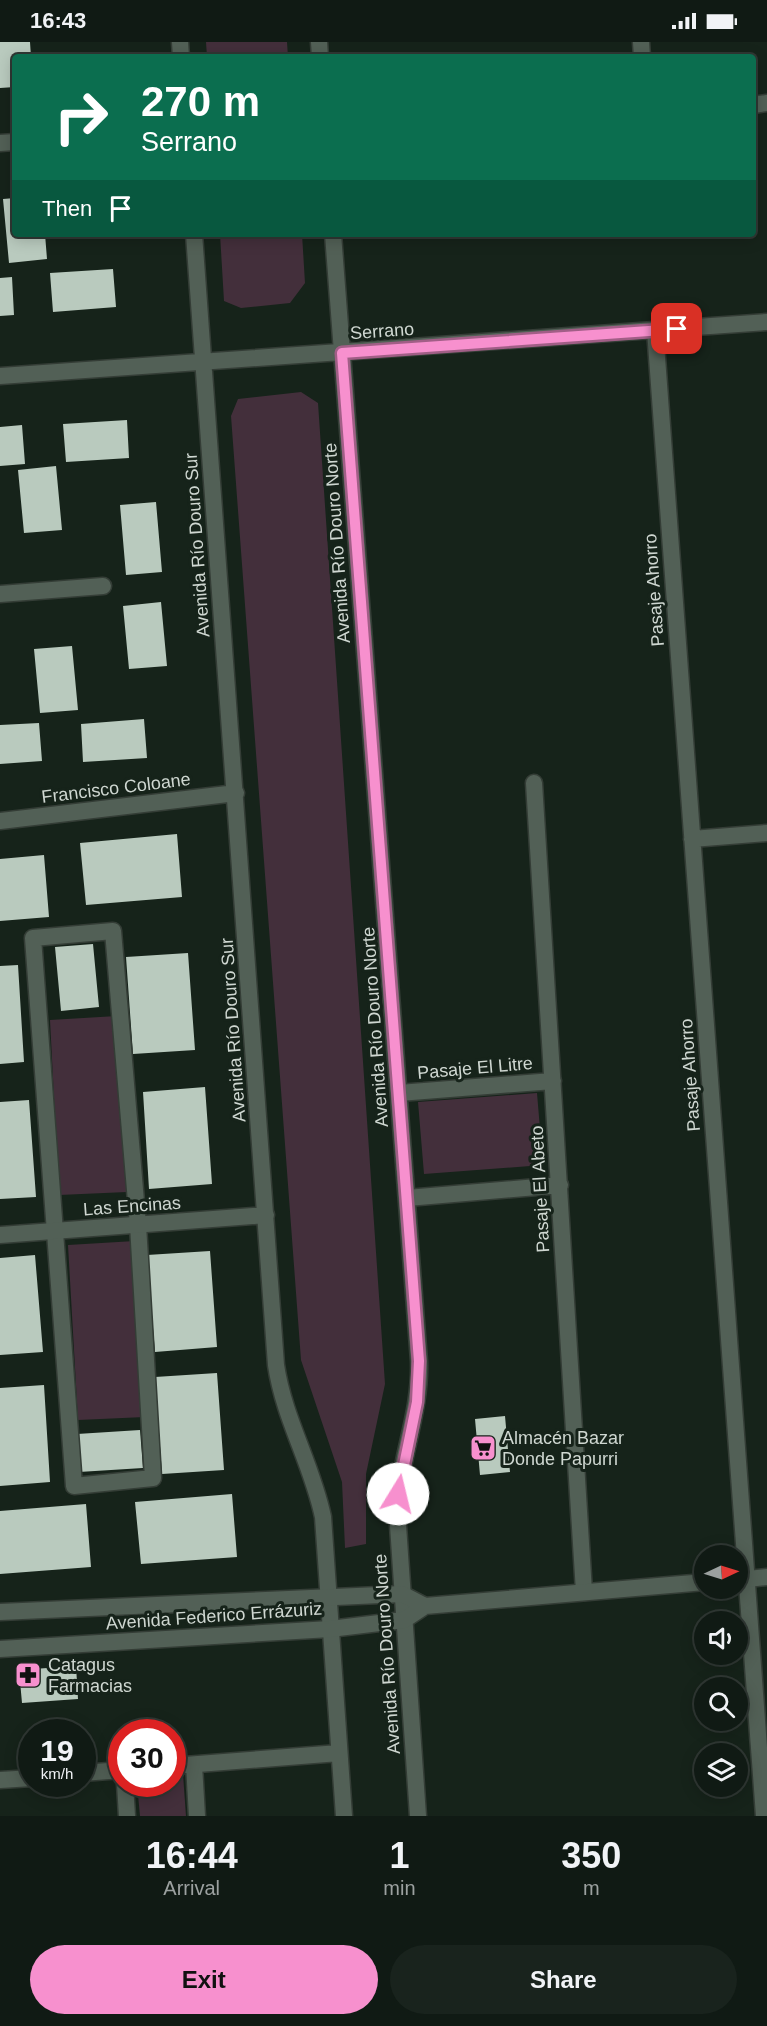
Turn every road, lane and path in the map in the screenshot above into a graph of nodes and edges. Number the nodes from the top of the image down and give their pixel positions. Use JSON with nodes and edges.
{"nodes":[{"id":1,"x":194,"y":237,"type":"edge"},
{"id":2,"x":333,"y":237,"type":"edge"},
{"id":3,"x":767,"y":322,"type":"edge"},
{"id":4,"x":655,"y":330,"type":"junction"},
{"id":5,"x":342,"y":353,"type":"junction"},
{"id":6,"x":203,"y":362,"type":"junction"},
{"id":7,"x":0,"y":376,"type":"edge"},
{"id":8,"x":104,"y":586,"type":"dead end"},
{"id":9,"x":0,"y":594,"type":"edge"},
{"id":10,"x":534,"y":783,"type":"dead end"},
{"id":11,"x":236,"y":793,"type":"junction"},
{"id":12,"x":0,"y":821,"type":"edge"},
{"id":13,"x":767,"y":833,"type":"edge"},
{"id":14,"x":692,"y":839,"type":"junction"},
{"id":15,"x":553,"y":1081,"type":"junction"},
{"id":16,"x":399,"y":1094,"type":"junction"},
{"id":17,"x":560,"y":1185,"type":"junction"},
{"id":18,"x":407,"y":1198,"type":"junction"},
{"id":19,"x":266,"y":1215,"type":"junction"},
{"id":20,"x":138,"y":1225,"type":"junction"},
{"id":21,"x":55,"y":1231,"type":"junction"},
{"id":22,"x":0,"y":1235,"type":"edge"},
{"id":23,"x":740,"y":1545,"type":"edge"},
{"id":24,"x":767,"y":1577,"type":"edge"},
{"id":25,"x":748,"y":1579,"type":"edge"},
{"id":26,"x":694,"y":1583,"type":"edge"},
{"id":27,"x":584,"y":1592,"type":"junction"},
{"id":28,"x":402,"y":1594,"type":"junction"},
{"id":29,"x":328,"y":1596,"type":"junction"},
{"id":30,"x":744,"y":1599,"type":"edge"},
{"id":31,"x":425,"y":1606,"type":"junction"},
{"id":32,"x":0,"y":1611,"type":"edge"},
{"id":33,"x":404,"y":1620,"type":"junction"},
{"id":34,"x":330,"y":1629,"type":"junction"},
{"id":35,"x":0,"y":1649,"type":"edge"},
{"id":36,"x":339,"y":1753,"type":"junction"},
{"id":37,"x":194,"y":1764,"type":"junction"},
{"id":38,"x":186,"y":1765,"type":"edge"},
{"id":39,"x":18,"y":1779,"type":"edge"},
{"id":40,"x":0,"y":1780,"type":"edge"},
{"id":41,"x":126,"y":1797,"type":"edge"},
{"id":42,"x":127,"y":1816,"type":"edge"},
{"id":43,"x":197,"y":1816,"type":"edge"},
{"id":44,"x":344,"y":1816,"type":"edge"},
{"id":45,"x":418,"y":1816,"type":"edge"},
{"id":46,"x":764,"y":1816,"type":"edge"}],
"edges":[{"from":1,"to":6,"type":"street","name":"Avenida Río Douro Sur"},
{"from":2,"to":5,"type":"street","name":"Avenida Río Douro Norte"},
{"from":3,"to":4,"type":"street","name":"Serrano"},
{"from":4,"to":5,"type":"street","name":"Serrano"},
{"from":4,"to":14,"type":"street","name":"Pasaje Ahorro"},
{"from":5,"to":6,"type":"street","name":"Serrano"},
{"from":5,"to":16,"type":"street","name":"Avenida Río Douro Norte"},
{"from":6,"to":7,"type":"street","name":"Serrano"},
{"from":6,"to":11,"type":"street","name":"Avenida Río Douro Sur"},
{"from":8,"to":9,"type":"street"},
{"from":10,"to":15,"type":"street","name":"Pasaje El Abeto"},
{"from":11,"to":12,"type":"street","name":"Francisco Coloane"},
{"from":11,"to":19,"type":"street","name":"Avenida Río Douro Sur"},
{"from":13,"to":14,"type":"street"},
{"from":14,"to":23,"type":"street","name":"Pasaje Ahorro"},
{"from":15,"to":16,"type":"street","name":"Pasaje El Litre"},
{"from":15,"to":17,"type":"street","name":"Pasaje El Abeto"},
{"from":16,"to":18,"type":"street","name":"Avenida Río Douro Norte"},
{"from":17,"to":18,"type":"street"},
{"from":17,"to":27,"type":"street","name":"Pasaje El Abeto"},
{"from":18,"to":28,"type":"street","name":"Avenida Río Douro Norte"},
{"from":19,"to":20,"type":"street","name":"Las Encinas"},
{"from":19,"to":29,"type":"street","name":"Avenida Río Douro Sur"},
{"from":20,"to":21,"type":"street","name":"Las Encinas"},
{"from":20,"to":21,"type":"street"},
{"from":20,"to":21,"type":"street"},
{"from":21,"to":22,"type":"street","name":"Las Encinas"},
{"from":24,"to":25,"type":"street"},
{"from":26,"to":27,"type":"street","name":"Avenida Federico Errázuriz"},
{"from":27,"to":31,"type":"street","name":"Avenida Federico Errázuriz"},
{"from":28,"to":29,"type":"street","name":"Avenida Federico Errázuriz"},
{"from":28,"to":31,"type":"street","name":"Avenida Federico Errázuriz"},
{"from":28,"to":33,"type":"street","name":"Avenida Río Douro Norte"},
{"from":29,"to":32,"type":"street","name":"Avenida Federico Errázuriz"},
{"from":29,"to":34,"type":"street","name":"Avenida Río Douro Sur"},
{"from":30,"to":46,"type":"street","name":"Pasaje Ahorro"},
{"from":31,"to":33,"type":"street","name":"Avenida Federico Errázuriz"},
{"from":33,"to":34,"type":"street","name":"Avenida Federico Errázuriz"},
{"from":33,"to":45,"type":"street","name":"Avenida Río Douro Norte"},
{"from":34,"to":35,"type":"street","name":"Avenida Federico Errázuriz"},
{"from":34,"to":36,"type":"street","name":"Avenida Río Douro Sur"},
{"from":36,"to":37,"type":"street"},
{"from":36,"to":44,"type":"street","name":"Avenida Río Douro Sur"},
{"from":37,"to":38,"type":"street"},
{"from":37,"to":43,"type":"street"},
{"from":39,"to":40,"type":"street"},
{"from":41,"to":42,"type":"street"}]}
